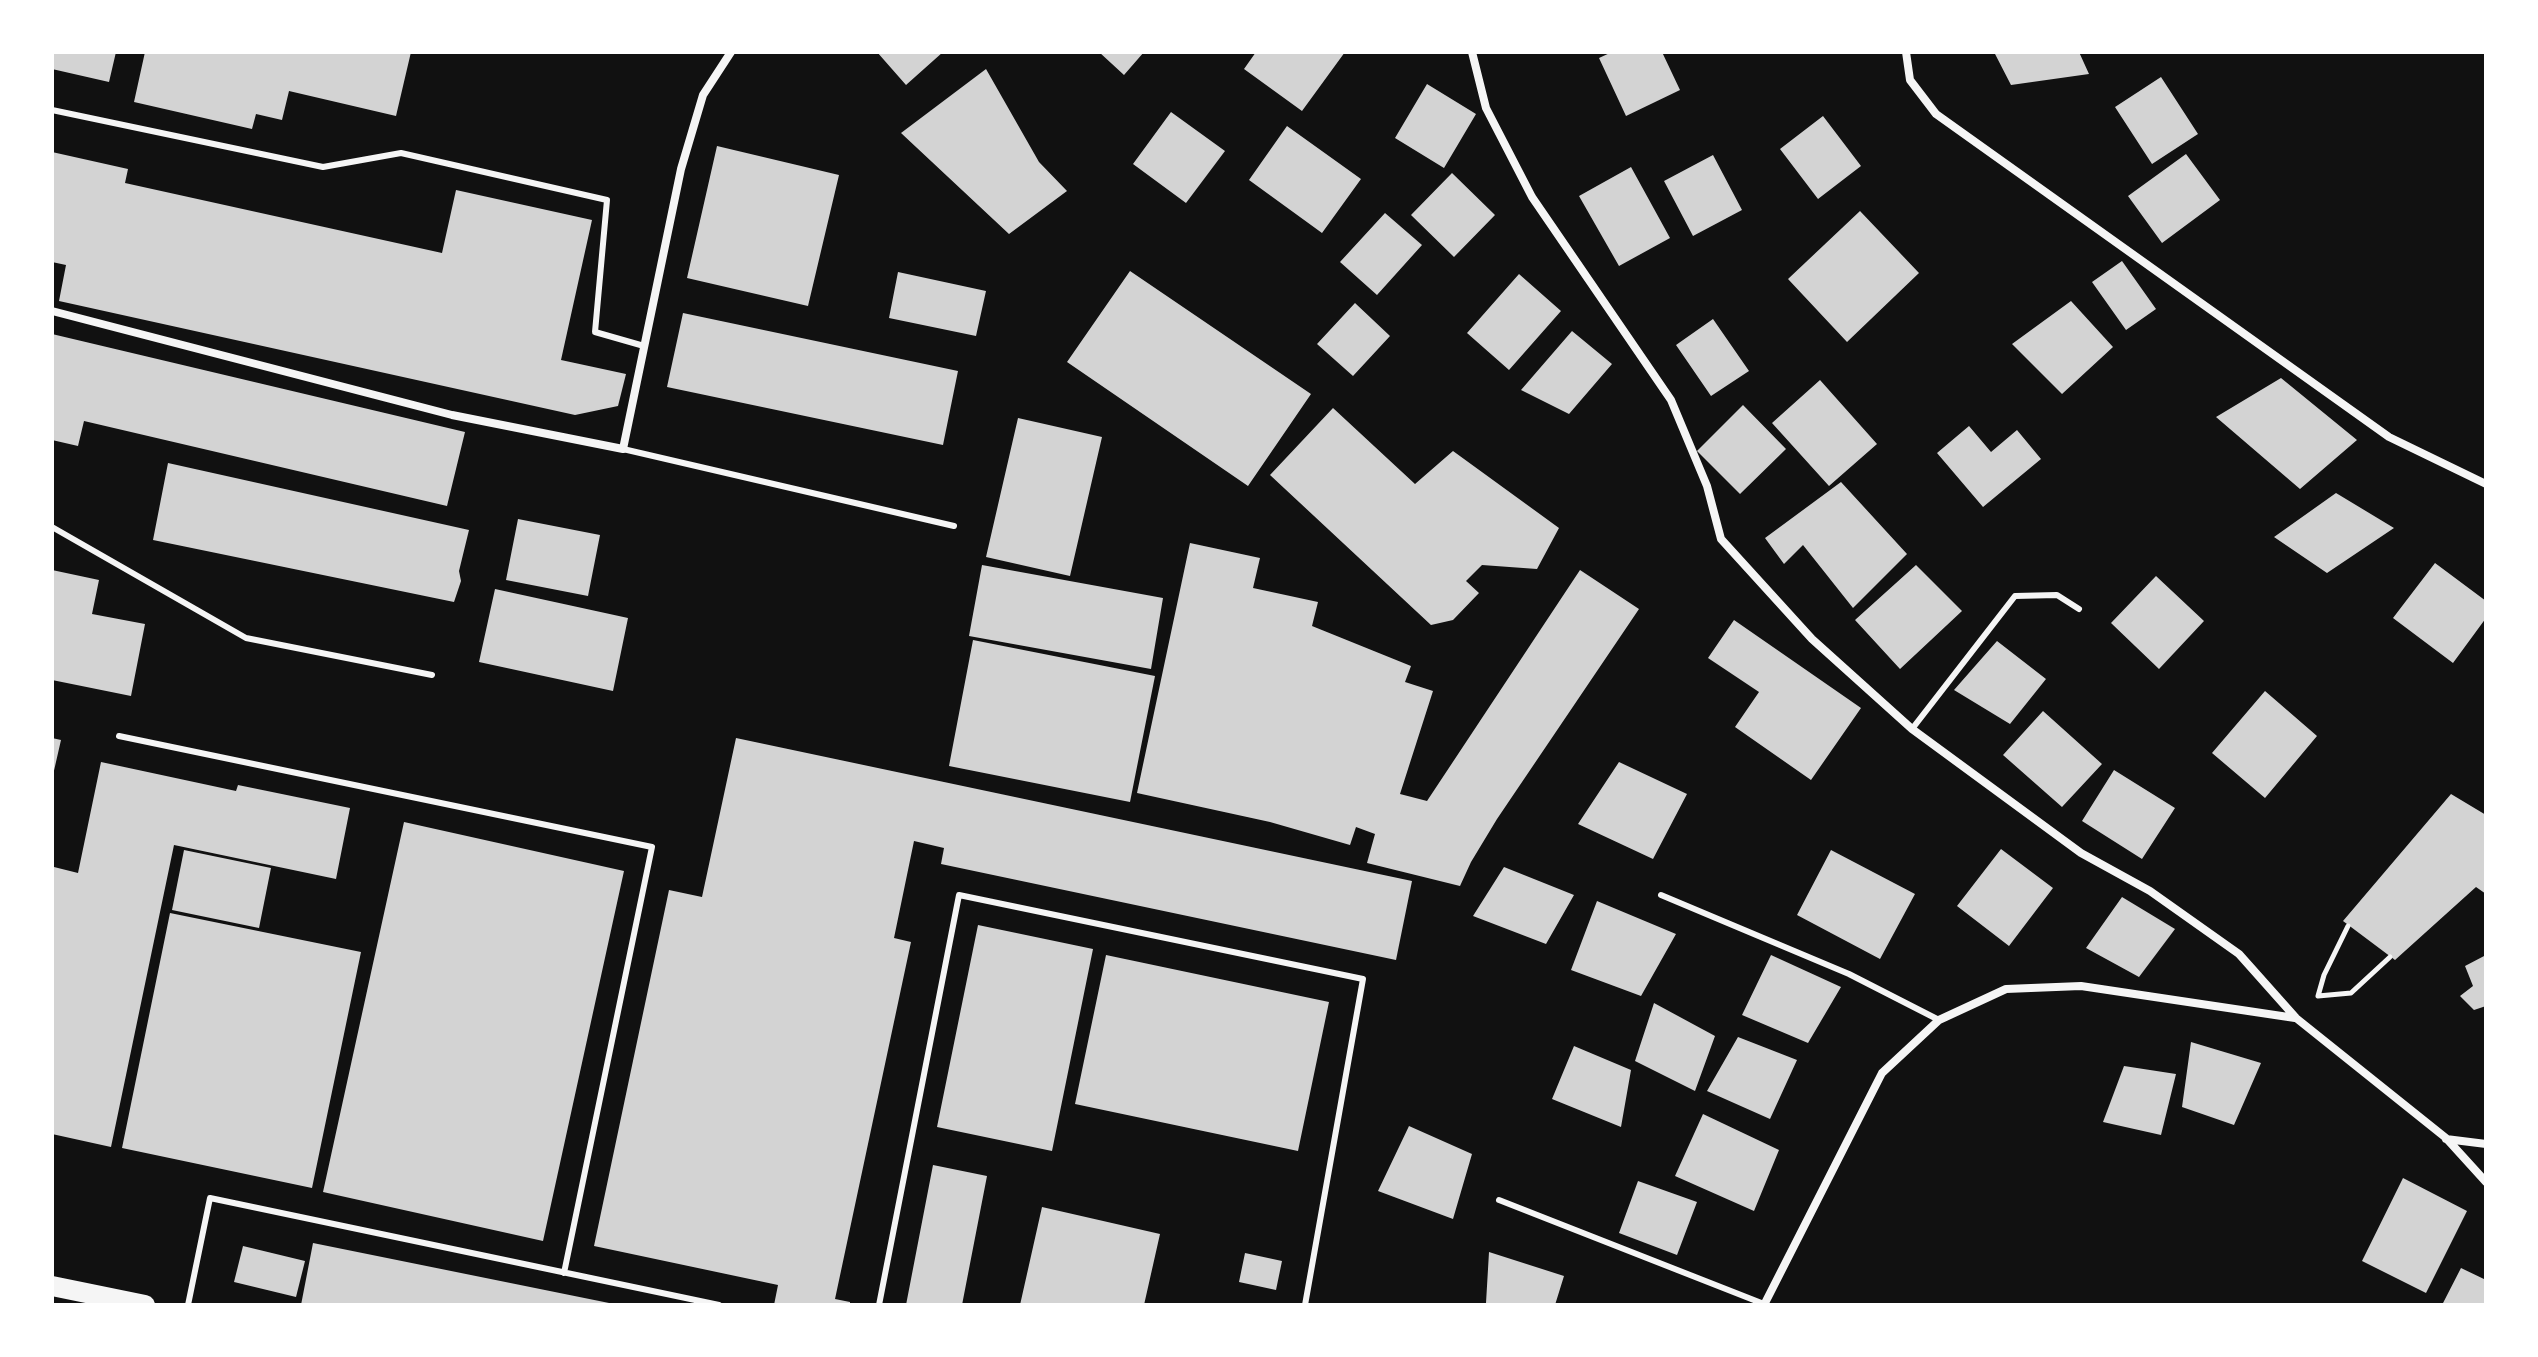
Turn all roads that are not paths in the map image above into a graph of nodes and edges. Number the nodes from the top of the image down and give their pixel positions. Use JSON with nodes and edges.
{"nodes":[{"id":1,"x":731,"y":52,"type":"edge"},
{"id":2,"x":1472,"y":52,"type":"edge"},
{"id":3,"x":1906,"y":52,"type":"edge"},
{"id":4,"x":52,"y":110,"type":"edge"},
{"id":5,"x":52,"y":311,"type":"edge"},
{"id":6,"x":644,"y":346,"type":"junction"},
{"id":7,"x":623,"y":449,"type":"junction"},
{"id":8,"x":2486,"y":484,"type":"edge"},
{"id":9,"x":954,"y":526,"type":"dead end"},
{"id":10,"x":52,"y":527,"type":"edge"},
{"id":11,"x":2079,"y":609,"type":"dead end"},
{"id":12,"x":432,"y":675,"type":"dead end"},
{"id":13,"x":1912,"y":729,"type":"junction"},
{"id":14,"x":119,"y":736,"type":"dead end"},
{"id":15,"x":1661,"y":895,"type":"dead end"},
{"id":16,"x":2296,"y":1018,"type":"junction"},
{"id":17,"x":1939,"y":1020,"type":"junction"},
{"id":18,"x":2446,"y":1138,"type":"junction"},
{"id":19,"x":2486,"y":1144,"type":"edge"},
{"id":20,"x":2486,"y":1182,"type":"edge"},
{"id":21,"x":1499,"y":1200,"type":"dead end"},
{"id":22,"x":564,"y":1273,"type":"junction"},
{"id":23,"x":52,"y":1286,"type":"edge"},
{"id":24,"x":1764,"y":1304,"type":"edge"},
{"id":25,"x":145,"y":1305,"type":"edge"},
{"id":26,"x":188,"y":1305,"type":"edge"},
{"id":27,"x":719,"y":1305,"type":"edge"},
{"id":28,"x":879,"y":1305,"type":"edge"},
{"id":29,"x":1305,"y":1305,"type":"edge"}],
"edges":[{"from":1,"to":6,"type":"street"},
{"from":2,"to":13,"type":"street"},
{"from":3,"to":8,"type":"street"},
{"from":4,"to":6,"type":"lane"},
{"from":5,"to":7,"type":"street"},
{"from":6,"to":7,"type":"street"},
{"from":7,"to":9,"type":"lane"},
{"from":10,"to":12,"type":"lane"},
{"from":11,"to":13,"type":"lane"},
{"from":13,"to":16,"type":"street"},
{"from":14,"to":22,"type":"lane"},
{"from":15,"to":17,"type":"lane"},
{"from":16,"to":17,"type":"street"},
{"from":16,"to":18,"type":"street"},
{"from":17,"to":24,"type":"street"},
{"from":18,"to":19,"type":"street"},
{"from":18,"to":20,"type":"street"},
{"from":21,"to":24,"type":"lane"},
{"from":22,"to":26,"type":"lane"},
{"from":22,"to":27,"type":"lane"},
{"from":23,"to":25,"type":"main road"},
{"from":28,"to":29,"type":"lane"}]}
